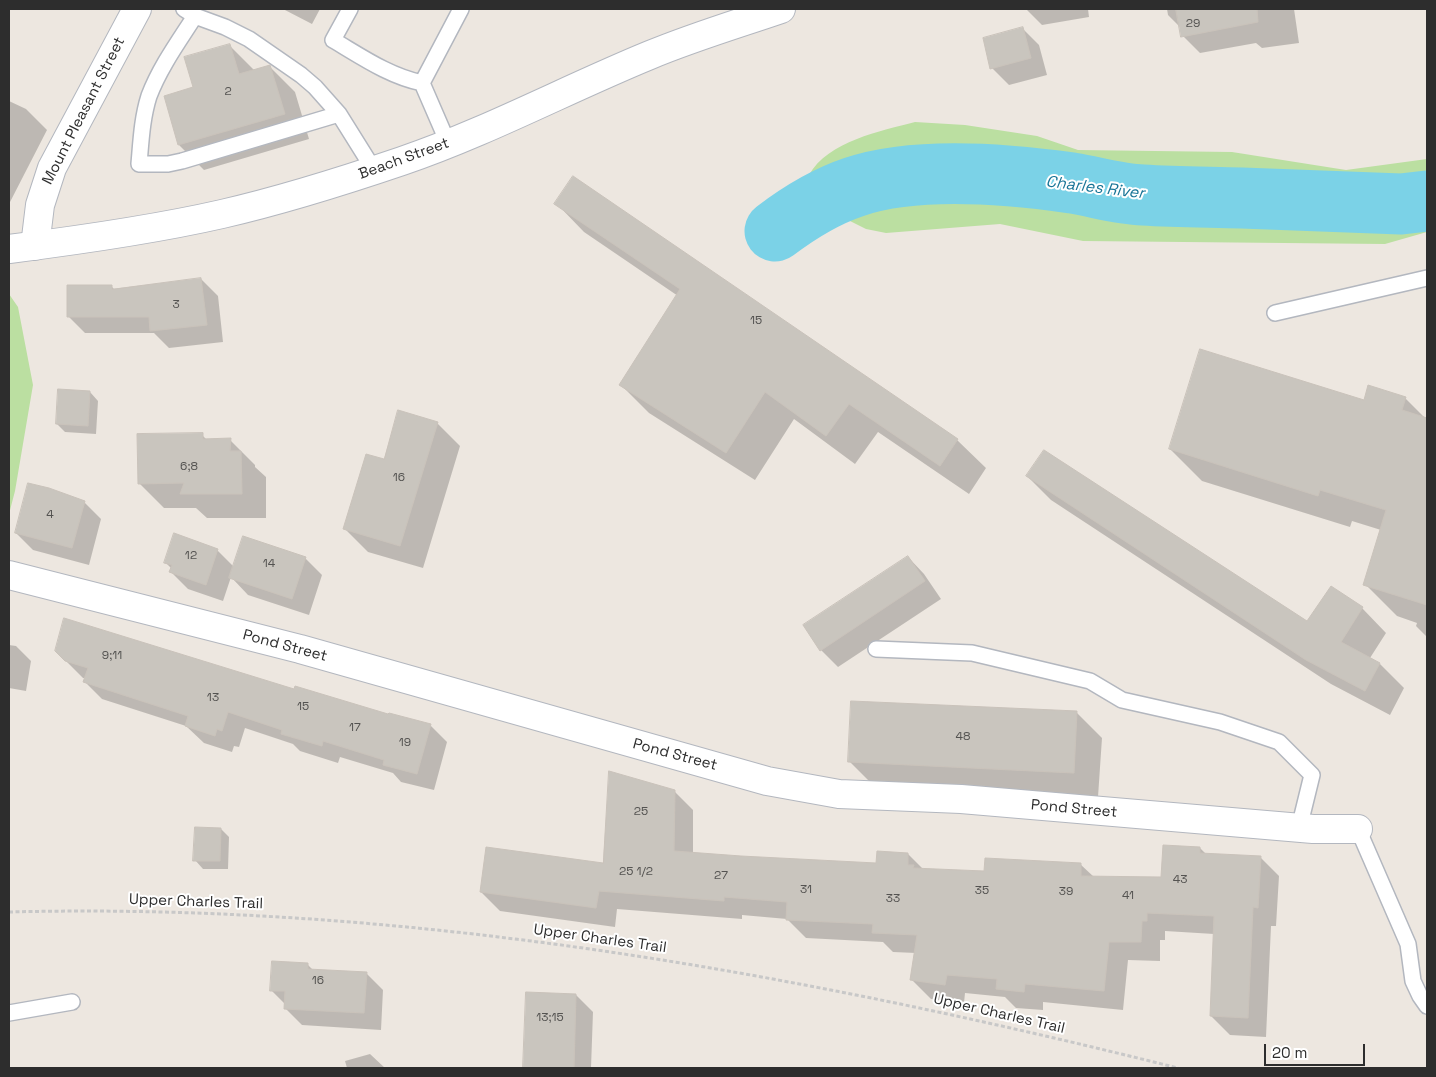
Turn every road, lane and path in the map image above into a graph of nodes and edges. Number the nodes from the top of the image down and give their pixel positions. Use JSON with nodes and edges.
{"nodes":[{"id":1,"x":137,"y":9,"type":"edge"},
{"id":2,"x":350,"y":9,"type":"edge"},
{"id":3,"x":461,"y":9,"type":"edge"},
{"id":4,"x":781,"y":9,"type":"edge"},
{"id":5,"x":190,"y":12,"type":"edge"},
{"id":6,"x":422,"y":83,"type":"junction"},
{"id":7,"x":339,"y":114,"type":"junction"},
{"id":8,"x":448,"y":143,"type":"junction"},
{"id":9,"x":374,"y":170,"type":"junction"},
{"id":10,"x":35,"y":246,"type":"junction"},
{"id":11,"x":9,"y":249,"type":"edge"},
{"id":12,"x":1427,"y":278,"type":"edge"},
{"id":13,"x":1275,"y":313,"type":"dead end"},
{"id":14,"x":9,"y":575,"type":"edge"},
{"id":15,"x":876,"y":649,"type":"dead end"},
{"id":16,"x":1299,"y":828,"type":"junction"},
{"id":17,"x":1358,"y":829,"type":"joint"},
{"id":18,"x":9,"y":912,"type":"edge"},
{"id":19,"x":72,"y":1002,"type":"dead end"},
{"id":20,"x":1427,"y":1006,"type":"edge"},
{"id":21,"x":9,"y":1013,"type":"edge"},
{"id":22,"x":1178,"y":1068,"type":"edge"}],
"edges":[{"from":1,"to":10,"type":"street","name":"Mount Pleasant Street"},
{"from":2,"to":6,"type":"lane"},
{"from":3,"to":6,"type":"lane"},
{"from":4,"to":8,"type":"street","name":"Beach Street"},
{"from":5,"to":7,"type":"lane"},
{"from":5,"to":7,"type":"lane"},
{"from":6,"to":8,"type":"lane"},
{"from":7,"to":9,"type":"lane"},
{"from":8,"to":9,"type":"street","name":"Beach Street"},
{"from":9,"to":10,"type":"street","name":"Beach Street"},
{"from":10,"to":11,"type":"street","name":"Beach Street"},
{"from":12,"to":13,"type":"lane"},
{"from":14,"to":16,"type":"street","name":"Pond Street"},
{"from":15,"to":16,"type":"lane"},
{"from":16,"to":17,"type":"street","name":"Pond Street"},
{"from":17,"to":20,"type":"lane"},
{"from":18,"to":22,"type":"path","name":"Upper Charles Trail"},
{"from":19,"to":21,"type":"lane"}]}
